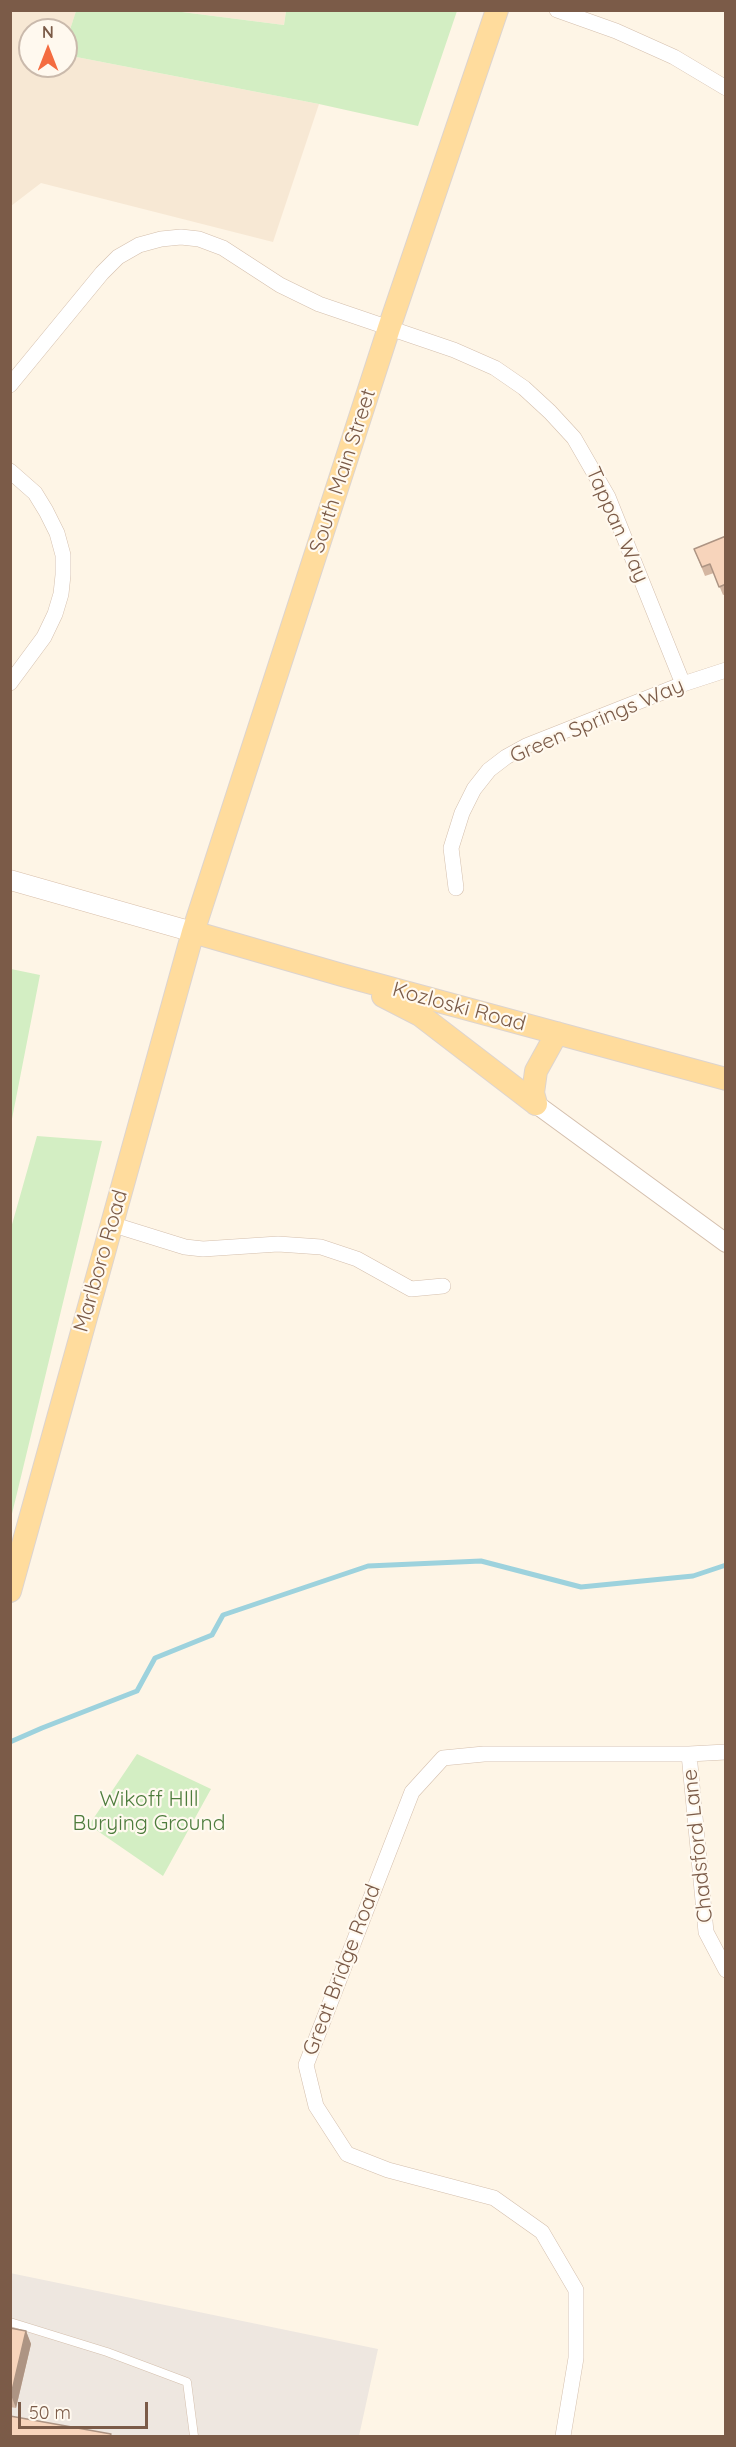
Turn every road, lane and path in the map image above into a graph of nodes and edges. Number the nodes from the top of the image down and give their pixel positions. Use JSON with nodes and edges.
{"nodes":[{"id":1,"x":497,"y":10,"type":"edge"},
{"id":2,"x":556,"y":10,"type":"edge"},
{"id":3,"x":726,"y":88,"type":"edge"},
{"id":4,"x":389,"y":328,"type":"junction"},
{"id":5,"x":10,"y":385,"type":"edge"},
{"id":6,"x":10,"y":471,"type":"edge"},
{"id":7,"x":726,"y":670,"type":"edge"},
{"id":8,"x":10,"y":683,"type":"edge"},
{"id":9,"x":683,"y":684,"type":"junction"},
{"id":10,"x":10,"y":880,"type":"edge"},
{"id":11,"x":456,"y":888,"type":"dead end"},
{"id":12,"x":192,"y":932,"type":"junction"},
{"id":13,"x":342,"y":975,"type":"junction"},
{"id":14,"x":557,"y":1033,"type":"junction"},
{"id":15,"x":726,"y":1079,"type":"edge"},
{"id":16,"x":536,"y":1104,"type":"junction"},
{"id":17,"x":111,"y":1224,"type":"junction"},
{"id":18,"x":726,"y":1243,"type":"edge"},
{"id":19,"x":443,"y":1286,"type":"dead end"},
{"id":20,"x":10,"y":1591,"type":"edge"},
{"id":21,"x":726,"y":1752,"type":"edge"},
{"id":22,"x":689,"y":1754,"type":"junction"},
{"id":23,"x":726,"y":1970,"type":"edge"},
{"id":24,"x":10,"y":2322,"type":"edge"},
{"id":25,"x":194,"y":2436,"type":"edge"},
{"id":26,"x":563,"y":2436,"type":"edge"}],
"edges":[{"from":1,"to":4,"type":"main road","name":"South Main Street"},
{"from":2,"to":3,"type":"street"},
{"from":4,"to":5,"type":"street","name":"Tappan Way"},
{"from":4,"to":9,"type":"street","name":"Tappan Way"},
{"from":4,"to":12,"type":"main road","name":"South Main Street"},
{"from":6,"to":8,"type":"street"},
{"from":7,"to":9,"type":"street","name":"Green Springs Way"},
{"from":9,"to":11,"type":"street","name":"Green Springs Way"},
{"from":10,"to":12,"type":"main road"},
{"from":12,"to":13,"type":"main road","name":"Kozloski Road"},
{"from":12,"to":17,"type":"main road","name":"Marlboro Road"},
{"from":13,"to":14,"type":"main road","name":"Kozloski Road"},
{"from":13,"to":16,"type":"main road"},
{"from":14,"to":15,"type":"main road","name":"Kozloski Road"},
{"from":14,"to":16,"type":"main road"},
{"from":16,"to":18,"type":"street"},
{"from":17,"to":19,"type":"street"},
{"from":17,"to":20,"type":"main road","name":"Marlboro Road"},
{"from":21,"to":22,"type":"street","name":"Great Bridge Road"},
{"from":22,"to":23,"type":"street","name":"Chadsford Lane"},
{"from":22,"to":26,"type":"street","name":"Great Bridge Road"},
{"from":24,"to":25,"type":"lane"}]}
